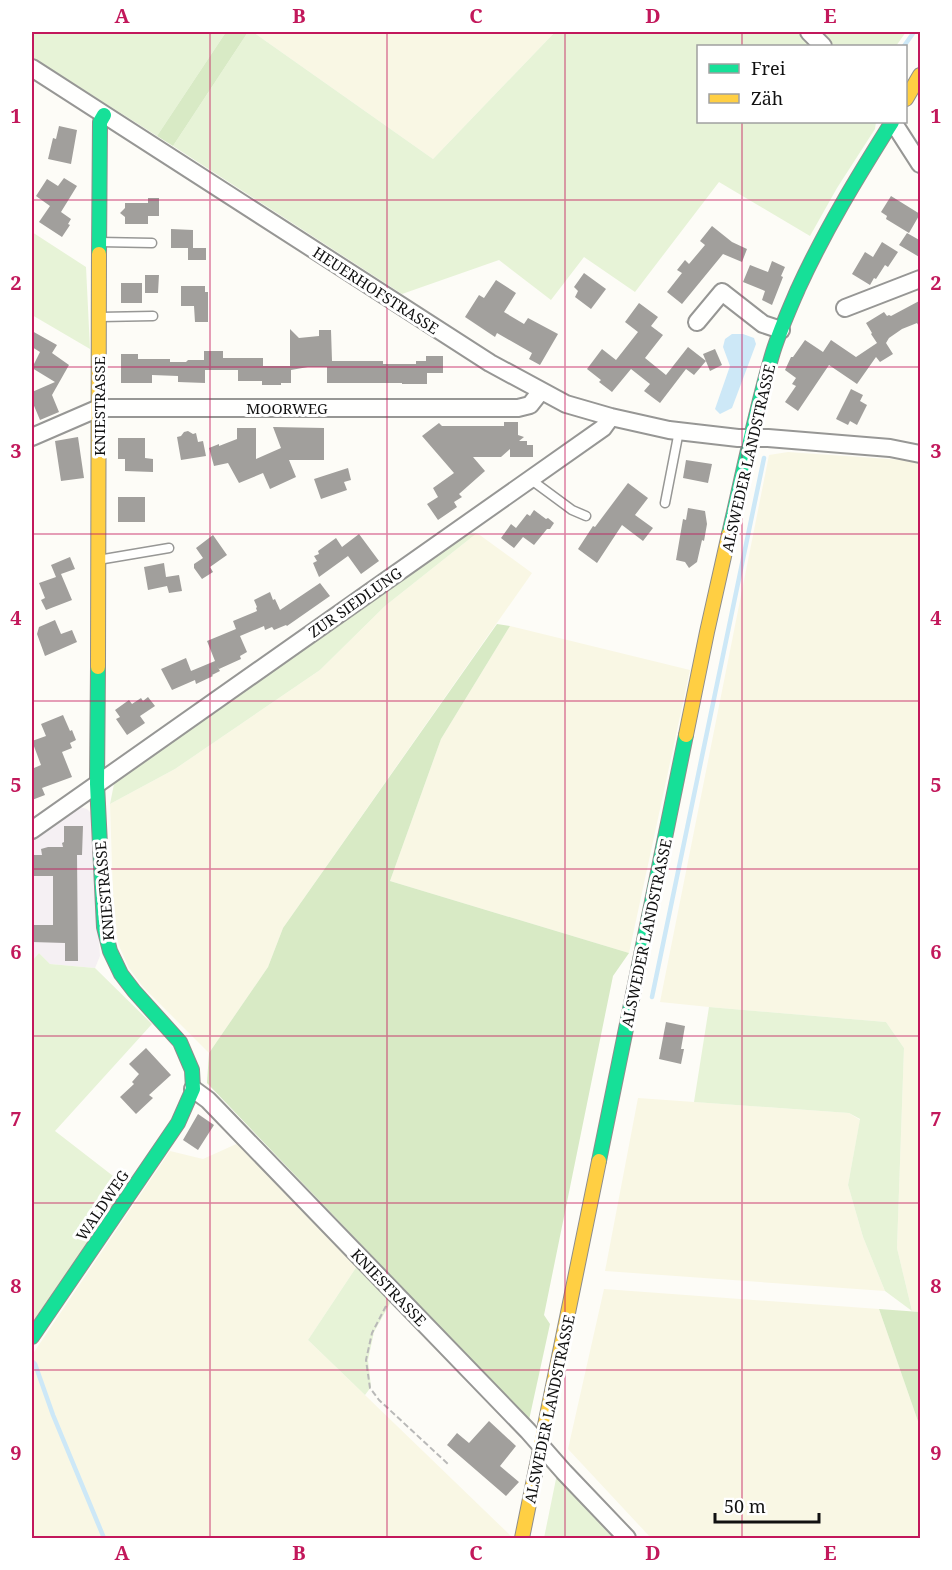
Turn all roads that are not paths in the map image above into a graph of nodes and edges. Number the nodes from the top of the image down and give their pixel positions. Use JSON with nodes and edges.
{"nodes":[{"id":1,"x":809,"y":32,"type":"edge"},
{"id":2,"x":822,"y":45,"type":"edge"},
{"id":3,"x":32,"y":68,"type":"edge"},
{"id":4,"x":921,"y":75,"type":"edge"},
{"id":5,"x":907,"y":97,"type":"edge"},
{"id":6,"x":104,"y":115,"type":"junction"},
{"id":7,"x":891,"y":123,"type":"edge"},
{"id":8,"x":893,"y":123,"type":"edge"},
{"id":9,"x":921,"y":164,"type":"edge"},
{"id":10,"x":100,"y":242,"type":"junction"},
{"id":11,"x":152,"y":243,"type":"dead end"},
{"id":12,"x":921,"y":279,"type":"edge"},
{"id":13,"x":845,"y":308,"type":"dead end"},
{"id":14,"x":153,"y":316,"type":"dead end"},
{"id":15,"x":99,"y":318,"type":"junction"},
{"id":16,"x":697,"y":322,"type":"dead end"},
{"id":17,"x":781,"y":330,"type":"junction"},
{"id":18,"x":541,"y":391,"type":"junction"},
{"id":19,"x":99,"y":408,"type":"junction"},
{"id":20,"x":611,"y":417,"type":"junction"},
{"id":21,"x":679,"y":431,"type":"junction"},
{"id":22,"x":32,"y":437,"type":"edge"},
{"id":23,"x":751,"y":439,"type":"junction"},
{"id":24,"x":921,"y":454,"type":"edge"},
{"id":25,"x":530,"y":479,"type":"junction"},
{"id":26,"x":665,"y":503,"type":"dead end"},
{"id":27,"x":586,"y":516,"type":"dead end"},
{"id":28,"x":168,"y":548,"type":"dead end"},
{"id":29,"x":98,"y":560,"type":"junction"},
{"id":30,"x":97,"y":784,"type":"junction"},
{"id":31,"x":32,"y":830,"type":"edge"},
{"id":32,"x":193,"y":1089,"type":"junction"},
{"id":33,"x":32,"y":1337,"type":"edge"},
{"id":34,"x":541,"y":1445,"type":"junction"},
{"id":35,"x":522,"y":1539,"type":"edge"},
{"id":36,"x":627,"y":1539,"type":"edge"}],
"edges":[{"from":1,"to":2,"type":"street"},
{"from":3,"to":6,"type":"street","name":"HEUERHOFSTRASSE"},
{"from":4,"to":5,"type":"street"},
{"from":6,"to":10,"type":"street","name":"KNIESTRASSE"},
{"from":6,"to":18,"type":"street","name":"HEUERHOFSTRASSE"},
{"from":7,"to":17,"type":"street","name":"ALSWEDER LANDSTRASSE"},
{"from":8,"to":9,"type":"street"},
{"from":10,"to":11,"type":"lane"},
{"from":10,"to":15,"type":"street","name":"KNIESTRASSE"},
{"from":12,"to":13,"type":"street"},
{"from":14,"to":15,"type":"lane"},
{"from":15,"to":19,"type":"street","name":"KNIESTRASSE"},
{"from":16,"to":17,"type":"street"},
{"from":17,"to":23,"type":"street","name":"ALSWEDER LANDSTRASSE"},
{"from":18,"to":19,"type":"street","name":"MOORWEG"},
{"from":18,"to":20,"type":"street","name":"HEUERHOFSTRASSE"},
{"from":19,"to":22,"type":"street","name":"MOORWEG"},
{"from":19,"to":29,"type":"street","name":"KNIESTRASSE"},
{"from":20,"to":21,"type":"street","name":"HEUERHOFSTRASSE"},
{"from":20,"to":25,"type":"street","name":"ZUR SIEDLUNG"},
{"from":21,"to":23,"type":"street","name":"HEUERHOFSTRASSE"},
{"from":21,"to":26,"type":"lane"},
{"from":23,"to":24,"type":"street","name":"HEUERHOFSTRASSE"},
{"from":23,"to":34,"type":"street","name":"ALSWEDER LANDSTRASSE"},
{"from":25,"to":27,"type":"lane"},
{"from":25,"to":30,"type":"street","name":"ZUR SIEDLUNG"},
{"from":28,"to":29,"type":"lane"},
{"from":29,"to":30,"type":"street","name":"KNIESTRASSE"},
{"from":30,"to":31,"type":"street","name":"ZUR SIEDLUNG"},
{"from":30,"to":32,"type":"street","name":"KNIESTRASSE"},
{"from":32,"to":33,"type":"street","name":"WALDWEG"},
{"from":32,"to":34,"type":"street","name":"KNIESTRASSE"},
{"from":34,"to":35,"type":"street","name":"ALSWEDER LANDSTRASSE"},
{"from":34,"to":36,"type":"street","name":"KNIESTRASSE"}]}
